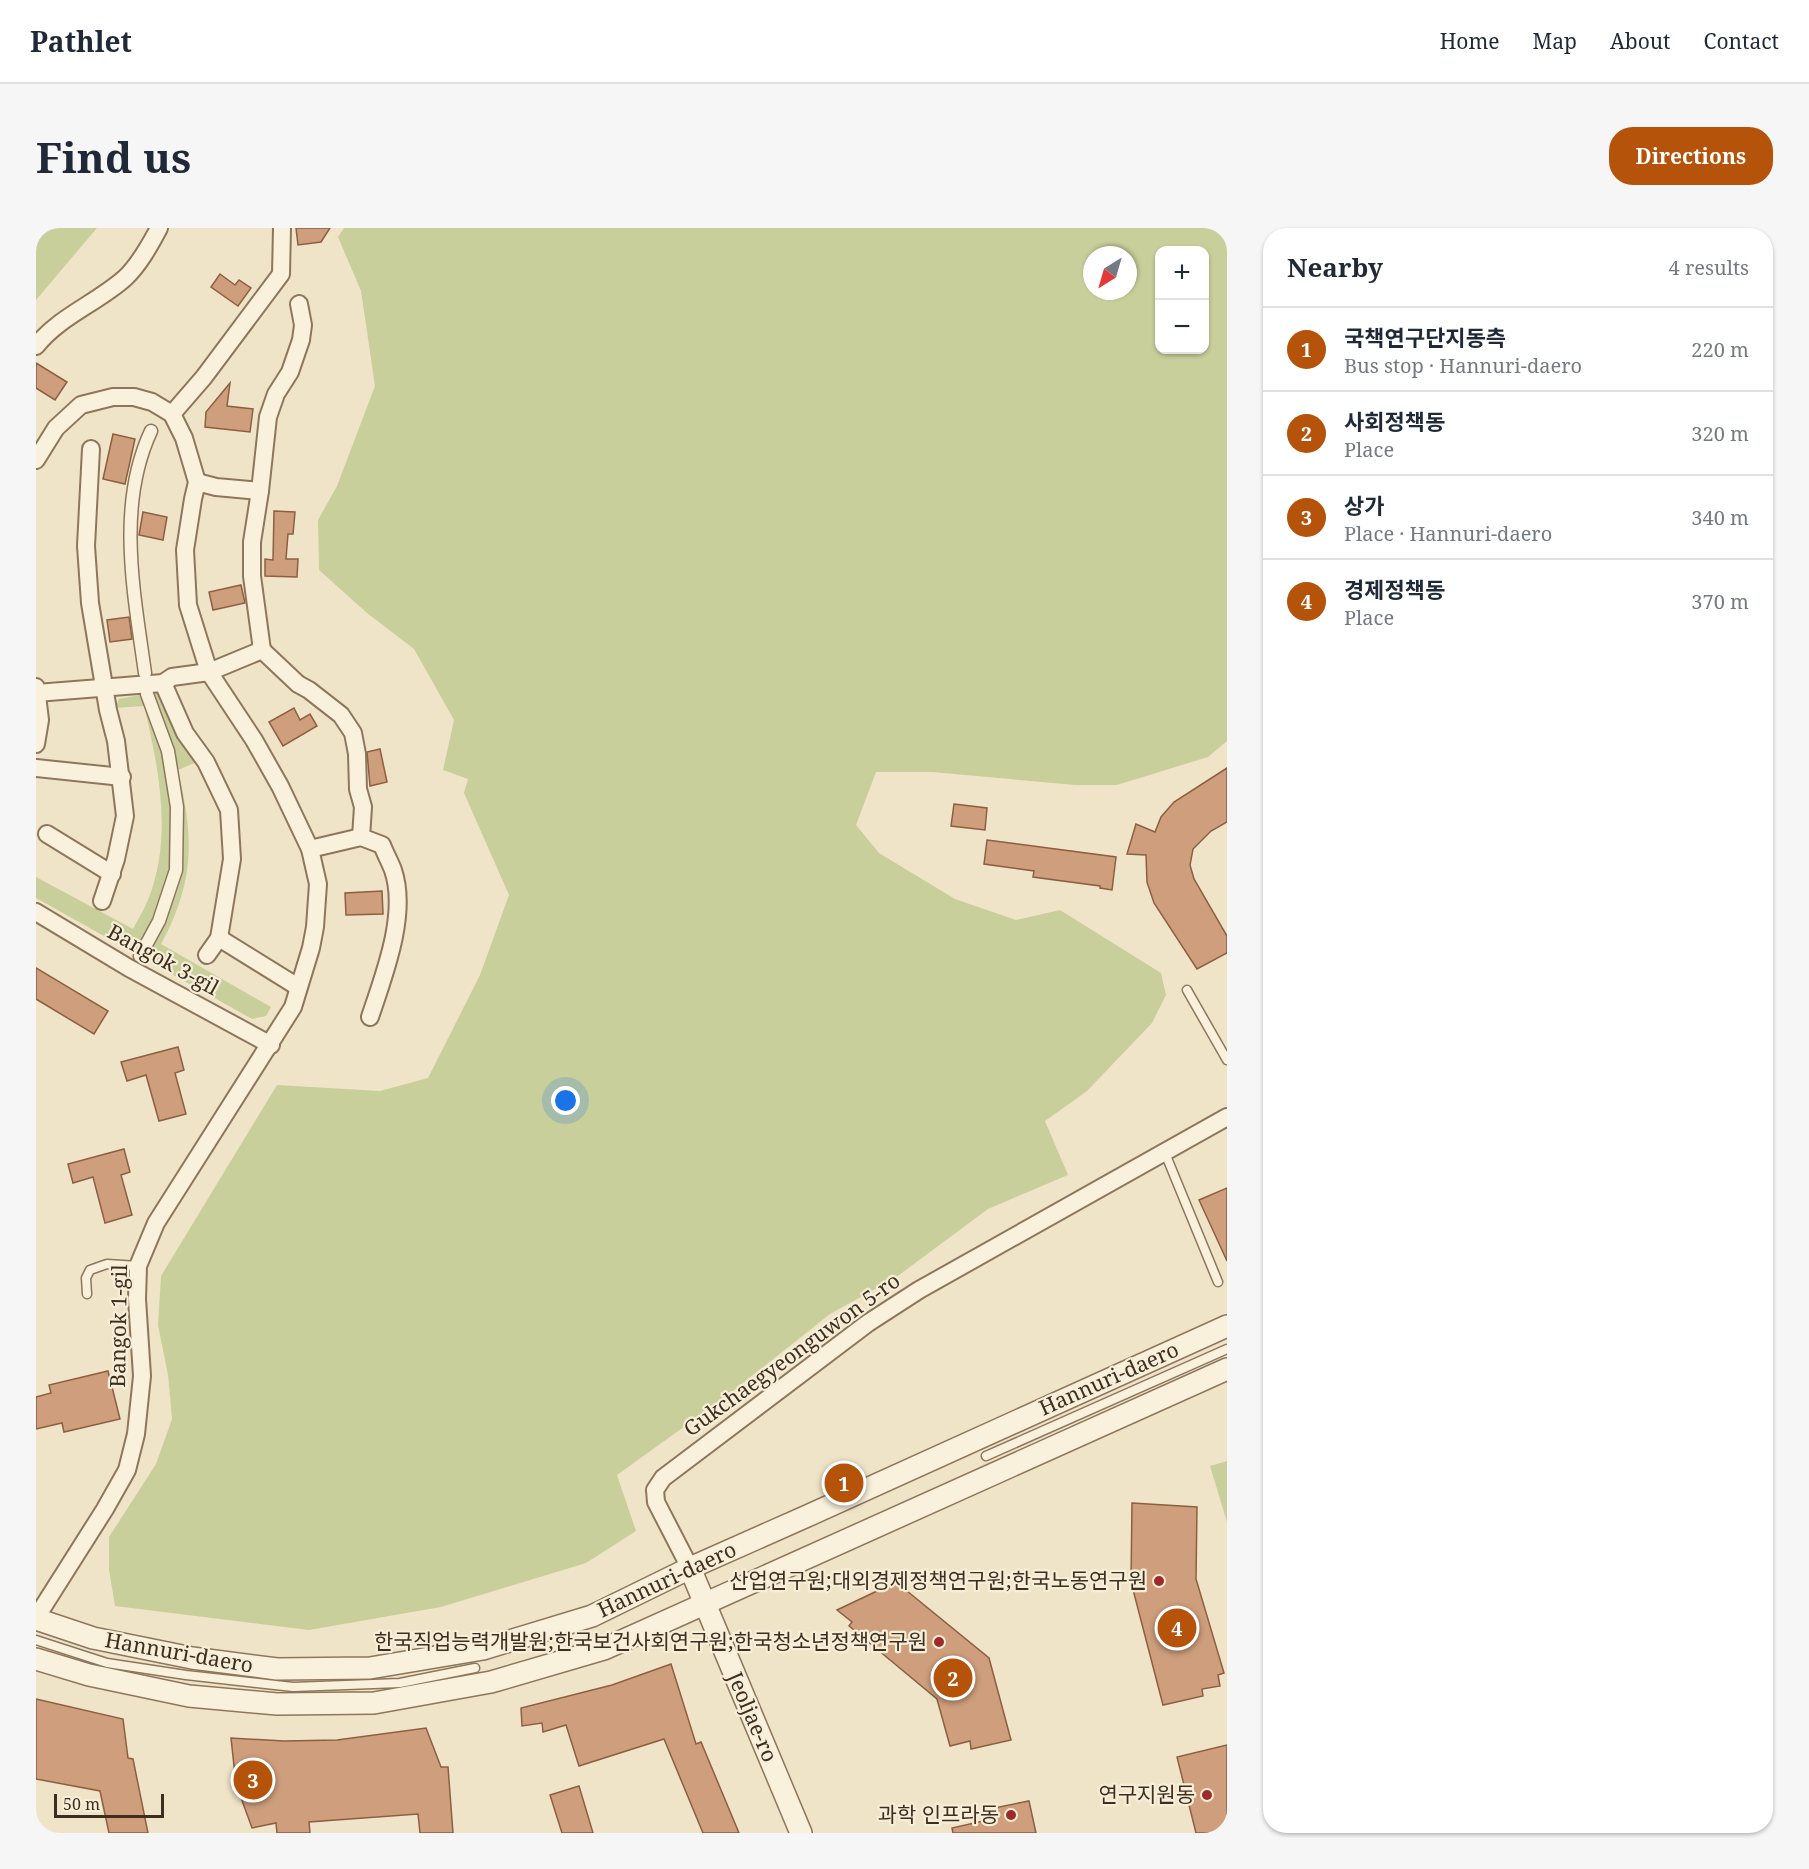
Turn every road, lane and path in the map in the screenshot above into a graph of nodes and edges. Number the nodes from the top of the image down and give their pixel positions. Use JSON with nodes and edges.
{"nodes":[{"id":1,"x":159,"y":228,"type":"edge"},
{"id":2,"x":282,"y":228,"type":"edge"},
{"id":3,"x":299,"y":304,"type":"dead end"},
{"id":4,"x":36,"y":346,"type":"edge"},
{"id":5,"x":172,"y":414,"type":"junction"},
{"id":6,"x":152,"y":430,"type":"dead end"},
{"id":7,"x":91,"y":449,"type":"dead end"},
{"id":8,"x":36,"y":460,"type":"edge"},
{"id":9,"x":197,"y":482,"type":"junction"},
{"id":10,"x":260,"y":491,"type":"junction"},
{"id":11,"x":262,"y":650,"type":"junction"},
{"id":12,"x":209,"y":672,"type":"junction"},
{"id":13,"x":145,"y":673,"type":"dead end"},
{"id":14,"x":163,"y":683,"type":"junction"},
{"id":15,"x":106,"y":687,"type":"junction"},
{"id":16,"x":36,"y":691,"type":"edge"},
{"id":17,"x":147,"y":694,"type":"dead end"},
{"id":18,"x":36,"y":744,"type":"edge"},
{"id":19,"x":36,"y":768,"type":"edge"},
{"id":20,"x":122,"y":777,"type":"junction"},
{"id":21,"x":47,"y":834,"type":"dead end"},
{"id":22,"x":361,"y":837,"type":"junction"},
{"id":23,"x":310,"y":849,"type":"junction"},
{"id":24,"x":112,"y":874,"type":"junction"},
{"id":25,"x":102,"y":901,"type":"dead end"},
{"id":26,"x":36,"y":912,"type":"edge"},
{"id":27,"x":219,"y":938,"type":"junction"},
{"id":28,"x":207,"y":955,"type":"dead end"},
{"id":29,"x":140,"y":956,"type":"dead end"},
{"id":30,"x":298,"y":987,"type":"junction"},
{"id":31,"x":1186,"y":990,"type":"dead end"},
{"id":32,"x":370,"y":1017,"type":"dead end"},
{"id":33,"x":271,"y":1045,"type":"junction"},
{"id":34,"x":1227,"y":1060,"type":"edge"},
{"id":35,"x":1227,"y":1117,"type":"edge"},
{"id":36,"x":1165,"y":1153,"type":"junction"},
{"id":37,"x":138,"y":1266,"type":"junction"},
{"id":38,"x":1218,"y":1282,"type":"dead end"},
{"id":39,"x":87,"y":1294,"type":"dead end"},
{"id":40,"x":1227,"y":1326,"type":"edge"},
{"id":41,"x":1227,"y":1349,"type":"edge"},
{"id":42,"x":1227,"y":1369,"type":"edge"},
{"id":43,"x":986,"y":1456,"type":"dead end"},
{"id":44,"x":690,"y":1568,"type":"junction"},
{"id":45,"x":704,"y":1603,"type":"junction"},
{"id":46,"x":36,"y":1619,"type":"edge"},
{"id":47,"x":36,"y":1640,"type":"edge"},
{"id":48,"x":36,"y":1659,"type":"edge"},
{"id":49,"x":475,"y":1668,"type":"dead end"},
{"id":50,"x":801,"y":1833,"type":"edge"}],
"edges":[{"from":1,"to":4,"type":"street"},
{"from":2,"to":5,"type":"street"},
{"from":3,"to":10,"type":"street"},
{"from":5,"to":8,"type":"street"},
{"from":5,"to":9,"type":"street"},
{"from":6,"to":13,"type":"street"},
{"from":7,"to":15,"type":"street"},
{"from":9,"to":10,"type":"street"},
{"from":9,"to":12,"type":"street","name":"Bangok 1-gil"},
{"from":10,"to":11,"type":"street"},
{"from":11,"to":12,"type":"street"},
{"from":11,"to":22,"type":"street"},
{"from":12,"to":14,"type":"street"},
{"from":12,"to":23,"type":"street","name":"Bangok 1-gil"},
{"from":14,"to":15,"type":"street"},
{"from":14,"to":27,"type":"street"},
{"from":15,"to":16,"type":"street"},
{"from":15,"to":20,"type":"street"},
{"from":16,"to":18,"type":"street"},
{"from":17,"to":29,"type":"street"},
{"from":19,"to":20,"type":"street"},
{"from":20,"to":24,"type":"street"},
{"from":21,"to":24,"type":"street"},
{"from":22,"to":23,"type":"street"},
{"from":22,"to":32,"type":"street"},
{"from":23,"to":30,"type":"street","name":"Bangok 1-gil"},
{"from":24,"to":25,"type":"street"},
{"from":26,"to":33,"type":"street","name":"Bangok 3-gil"},
{"from":27,"to":28,"type":"street"},
{"from":27,"to":30,"type":"street"},
{"from":30,"to":33,"type":"street","name":"Bangok 1-gil"},
{"from":31,"to":34,"type":"lane"},
{"from":33,"to":37,"type":"street","name":"Bangok 1-gil"},
{"from":35,"to":36,"type":"street","name":"Gukchaegyeonguwon 5-ro"},
{"from":36,"to":38,"type":"lane"},
{"from":36,"to":44,"type":"street","name":"Gukchaegyeonguwon 5-ro"},
{"from":37,"to":39,"type":"lane"},
{"from":37,"to":46,"type":"street","name":"Bangok 1-gil"},
{"from":40,"to":44,"type":"street","name":"Hannuri-daero"},
{"from":41,"to":43,"type":"lane"},
{"from":42,"to":45,"type":"street","name":"Hannuri-daero"},
{"from":44,"to":45,"type":"street","name":"Jeoljae-ro"},
{"from":44,"to":46,"type":"street","name":"Hannuri-daero"},
{"from":45,"to":48,"type":"street","name":"Hannuri-daero"},
{"from":45,"to":50,"type":"street","name":"Jeoljae-ro"},
{"from":47,"to":49,"type":"lane"}]}
